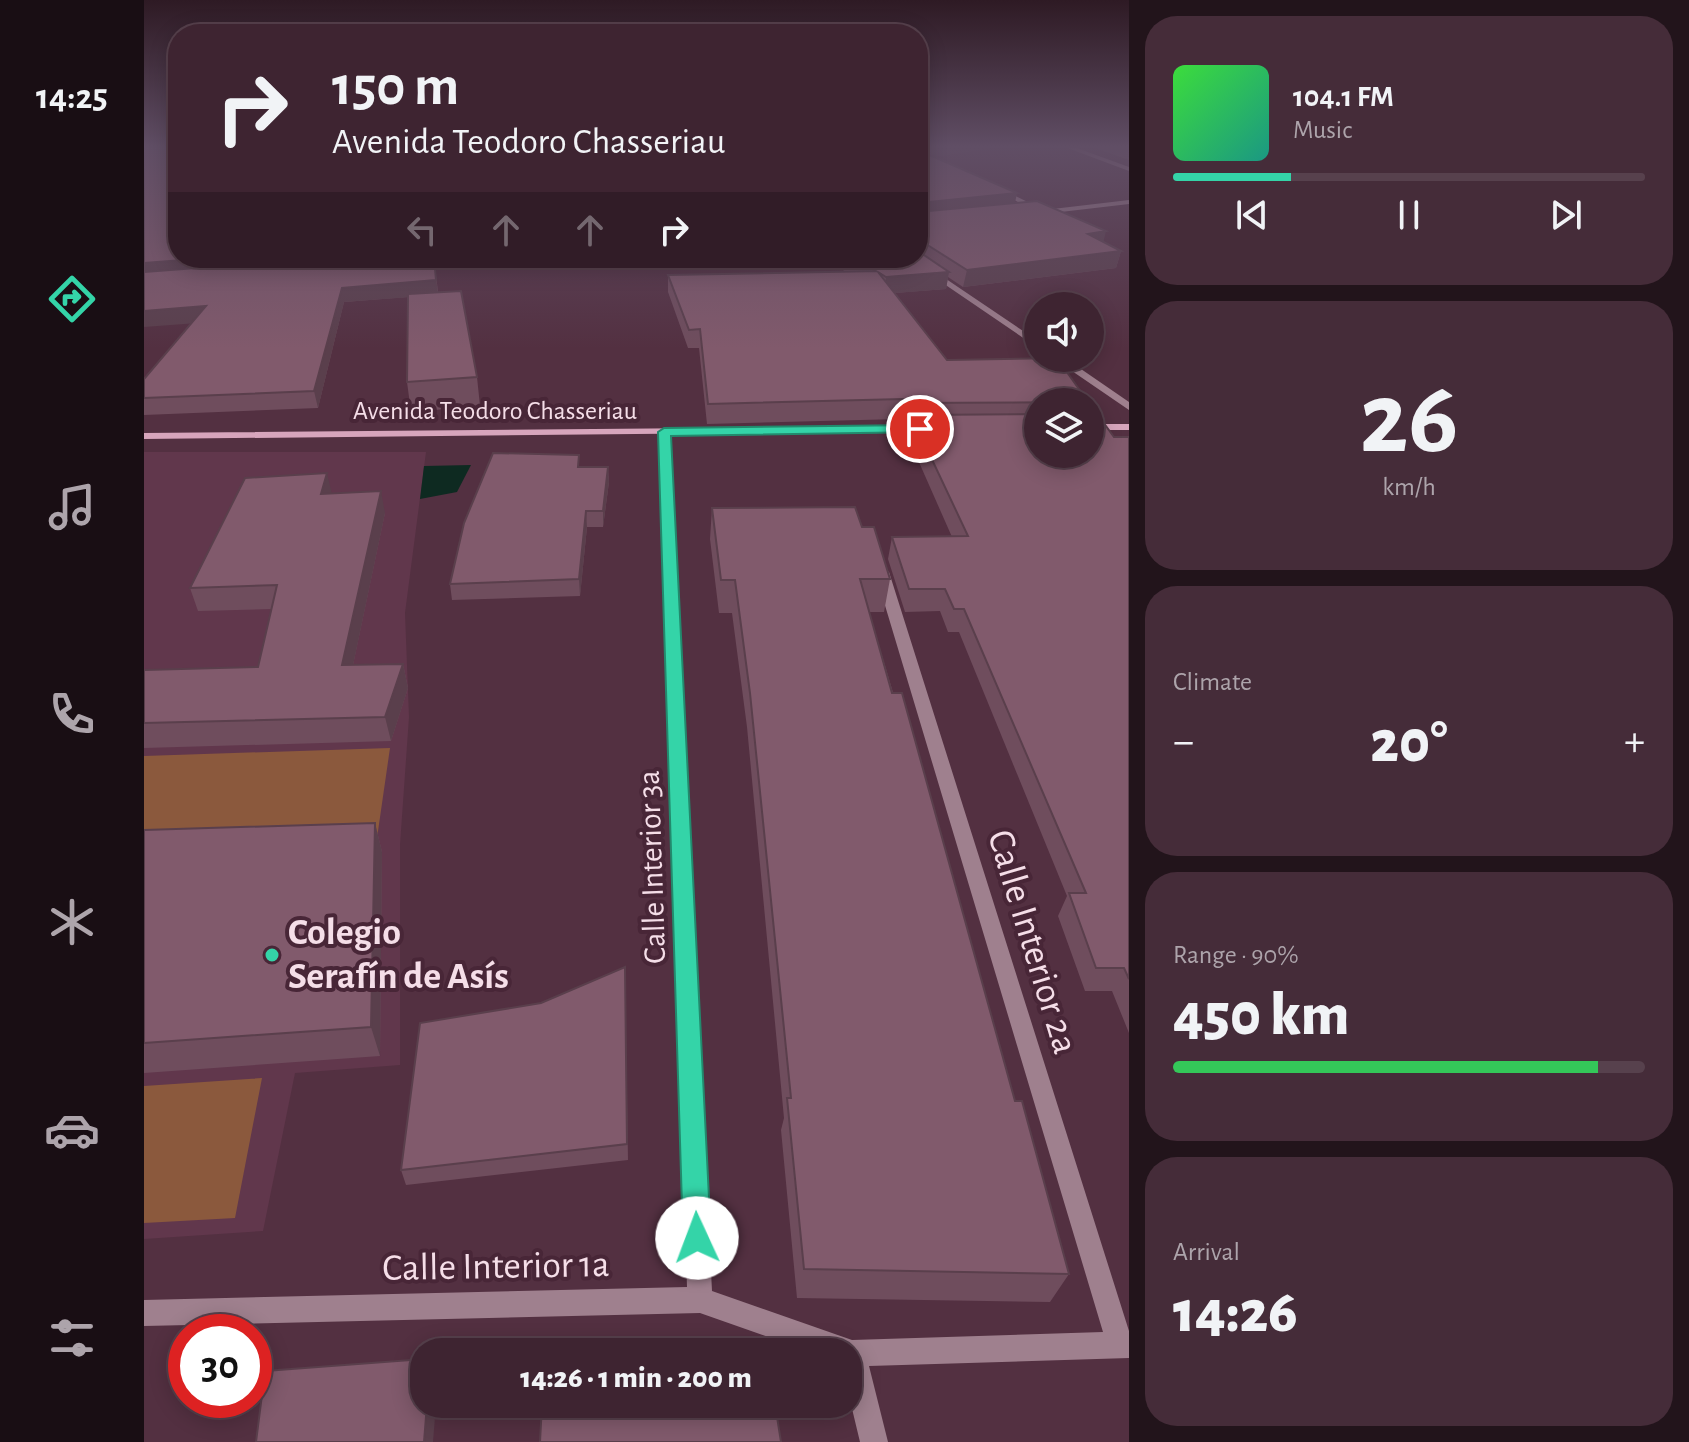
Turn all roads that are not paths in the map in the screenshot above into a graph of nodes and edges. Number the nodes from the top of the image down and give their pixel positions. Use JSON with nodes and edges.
{"nodes":[{"id":1,"x":925,"y":268,"type":"edge"},
{"id":2,"x":1024,"y":335,"type":"edge"},
{"id":3,"x":1078,"y":372,"type":"edge"},
{"id":4,"x":1129,"y":407,"type":"edge"},
{"id":5,"x":1104,"y":427,"type":"edge"},
{"id":6,"x":1129,"y":427,"type":"edge"},
{"id":7,"x":943,"y":429,"type":"edge"},
{"id":8,"x":664,"y":432,"type":"junction"},
{"id":9,"x":144,"y":436,"type":"edge"},
{"id":10,"x":878,"y":559,"type":"edge"},
{"id":11,"x":700,"y":1300,"type":"junction"},
{"id":12,"x":144,"y":1313,"type":"edge"},
{"id":13,"x":809,"y":1338,"type":"edge"},
{"id":14,"x":1125,"y":1345,"type":"edge"},
{"id":15,"x":862,"y":1353,"type":"edge"},
{"id":16,"x":862,"y":1393,"type":"edge"},
{"id":17,"x":874,"y":1442,"type":"edge"}],
"edges":[{"from":1,"to":2,"type":"street"},
{"from":3,"to":4,"type":"street"},
{"from":5,"to":6,"type":"street"},
{"from":7,"to":8,"type":"street","name":"Avenida Teodoro Chasseriau"},
{"from":8,"to":9,"type":"street","name":"Avenida Teodoro Chasseriau"},
{"from":8,"to":11,"type":"street","name":"Calle Interior 3a"},
{"from":10,"to":14,"type":"street","name":"Calle Interior 2a"},
{"from":11,"to":12,"type":"street","name":"Calle Interior 1a"},
{"from":11,"to":13,"type":"street","name":"Calle Interior 1a"},
{"from":14,"to":15,"type":"street","name":"Calle Interior 1a"},
{"from":16,"to":17,"type":"street"}]}
